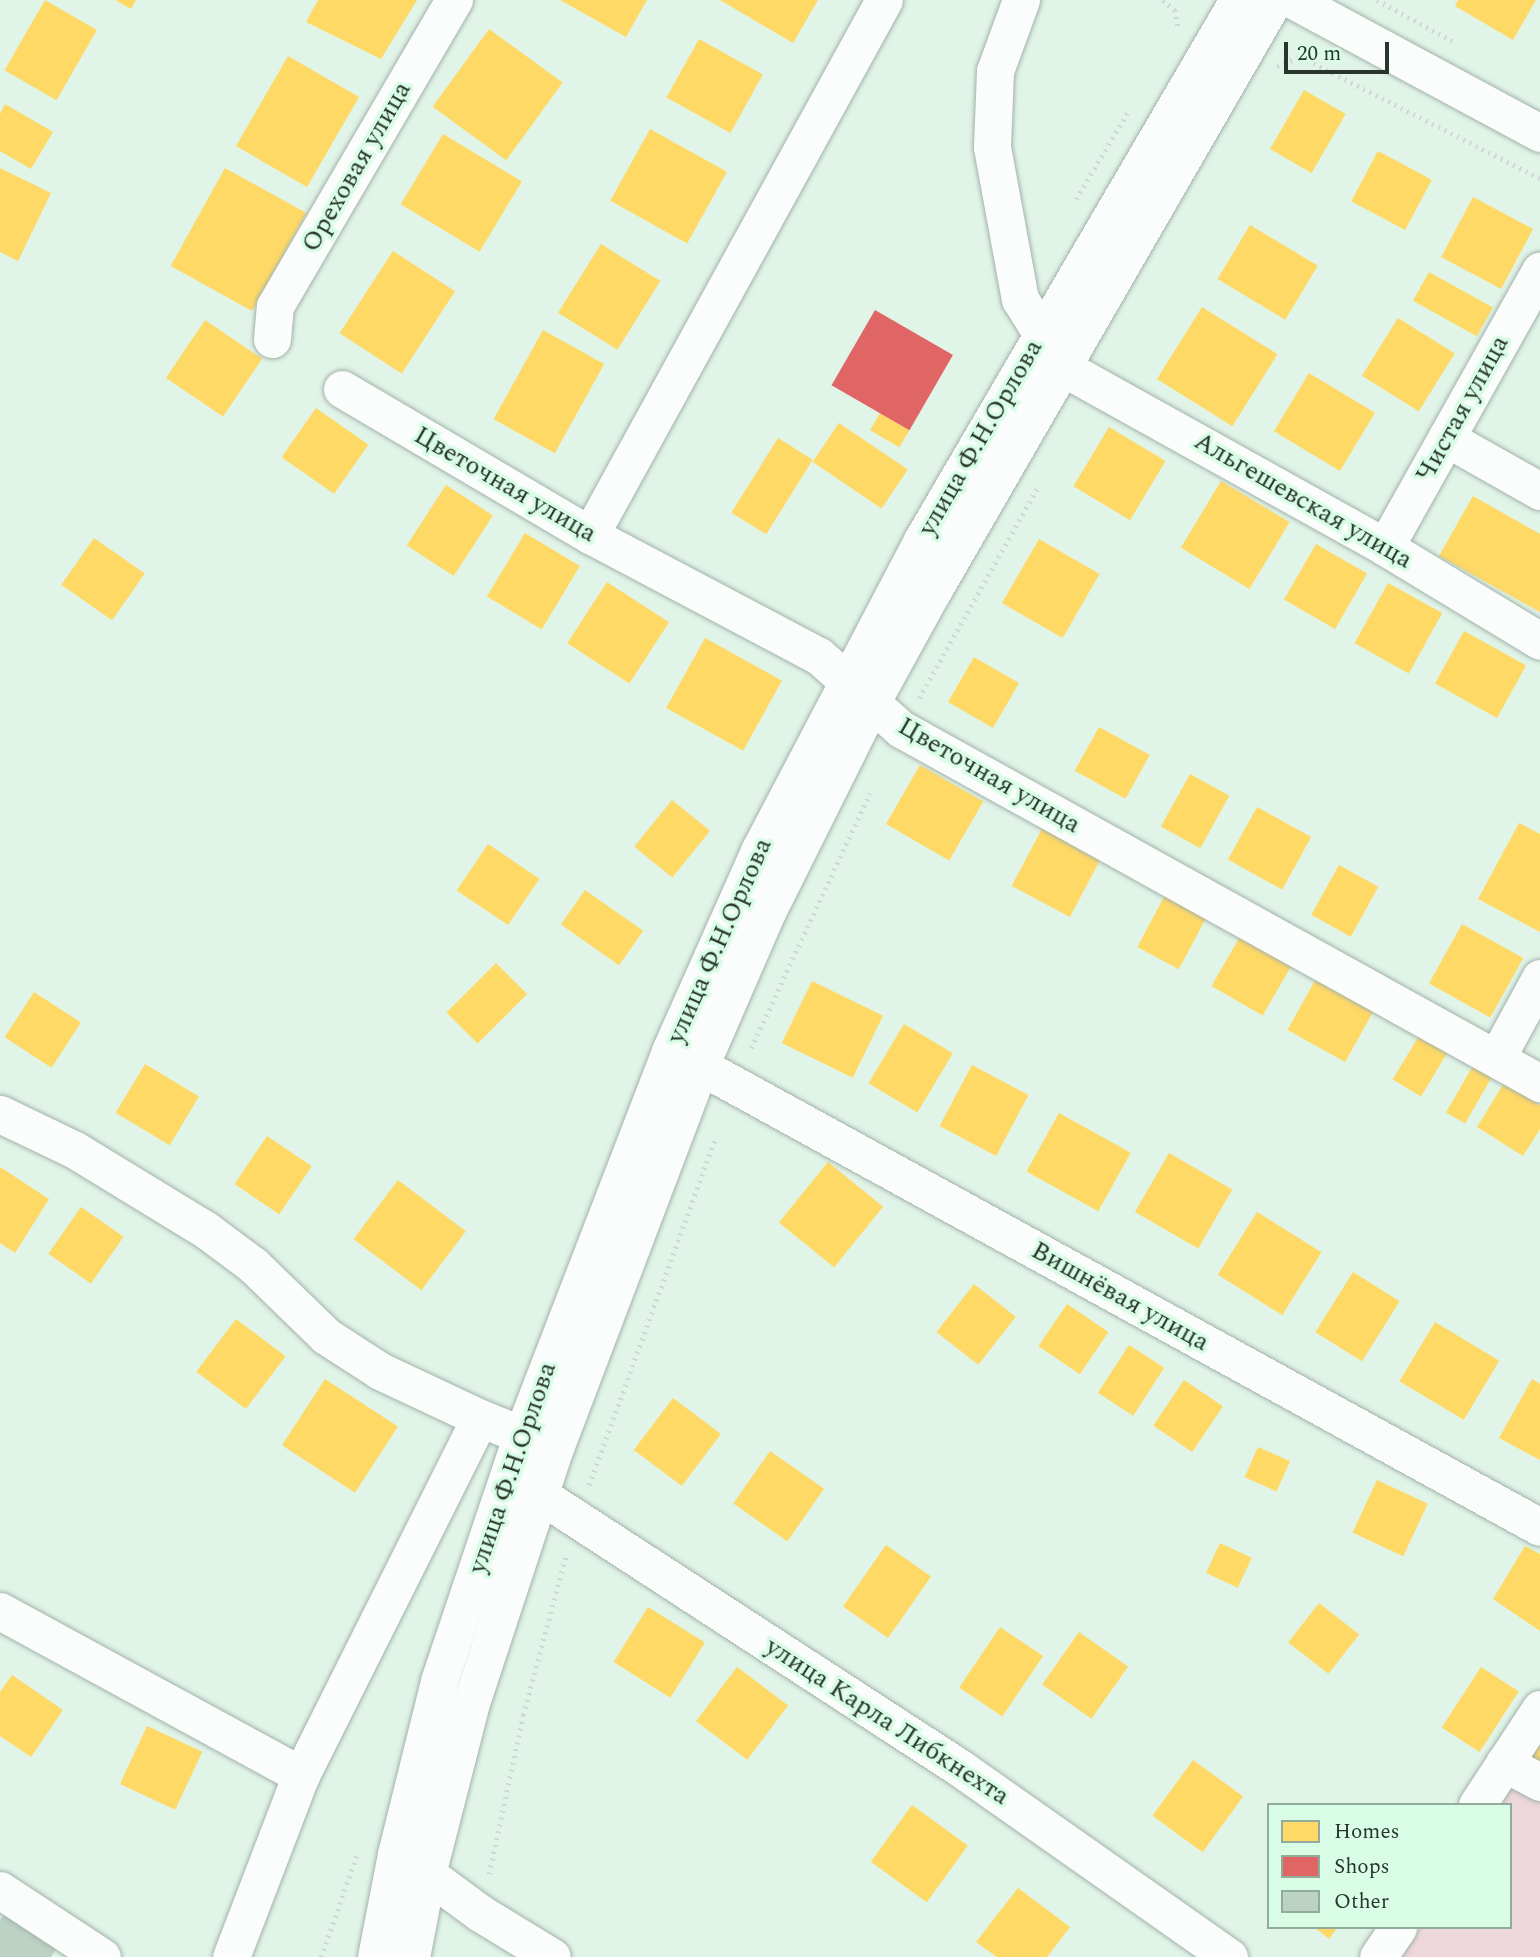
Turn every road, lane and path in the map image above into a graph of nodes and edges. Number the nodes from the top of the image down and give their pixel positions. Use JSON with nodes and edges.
{"nodes":[{"id":1,"x":454,"y":0,"type":"edge"},
{"id":2,"x":884,"y":0,"type":"edge"},
{"id":3,"x":1021,"y":0,"type":"edge"},
{"id":4,"x":1163,"y":0,"type":"edge"},
{"id":5,"x":1238,"y":0,"type":"edge"},
{"id":6,"x":1273,"y":0,"type":"edge"},
{"id":7,"x":1293,"y":0,"type":"edge"},
{"id":8,"x":1181,"y":43,"type":"dead end"},
{"id":9,"x":1273,"y":67,"type":"dead end"},
{"id":10,"x":1540,"y":133,"type":"edge"},
{"id":11,"x":1540,"y":178,"type":"edge"},
{"id":12,"x":1540,"y":271,"type":"edge"},
{"id":13,"x":1042,"y":334,"type":"junction"},
{"id":14,"x":272,"y":339,"type":"dead end"},
{"id":15,"x":1062,"y":367,"type":"junction"},
{"id":16,"x":342,"y":389,"type":"dead end"},
{"id":17,"x":1446,"y":438,"type":"junction"},
{"id":18,"x":1042,"y":480,"type":"dead end"},
{"id":19,"x":1540,"y":491,"type":"edge"},
{"id":20,"x":590,"y":535,"type":"junction"},
{"id":21,"x":1385,"y":547,"type":"junction"},
{"id":22,"x":1540,"y":640,"type":"edge"},
{"id":23,"x":859,"y":692,"type":"junction"},
{"id":24,"x":901,"y":729,"type":"junction"},
{"id":25,"x":871,"y":792,"type":"dead end"},
{"id":26,"x":1540,"y":978,"type":"edge"},
{"id":27,"x":1497,"y":1057,"type":"junction"},
{"id":28,"x":700,"y":1066,"type":"junction"},
{"id":29,"x":1540,"y":1083,"type":"edge"},
{"id":30,"x":734,"y":1085,"type":"junction"},
{"id":31,"x":0,"y":1114,"type":"edge"},
{"id":32,"x":715,"y":1138,"type":"dead end"},
{"id":33,"x":480,"y":1418,"type":"junction"},
{"id":34,"x":539,"y":1442,"type":"junction"},
{"id":35,"x":523,"y":1489,"type":"junction"},
{"id":36,"x":577,"y":1519,"type":"junction"},
{"id":37,"x":1540,"y":1527,"type":"edge"},
{"id":38,"x":0,"y":1611,"type":"edge"},
{"id":39,"x":1540,"y":1709,"type":"edge"},
{"id":40,"x":1504,"y":1763,"type":"junction"},
{"id":41,"x":301,"y":1775,"type":"junction"},
{"id":42,"x":1540,"y":1782,"type":"edge"},
{"id":43,"x":1478,"y":1803,"type":"edge"},
{"id":44,"x":427,"y":1874,"type":"junction"},
{"id":45,"x":0,"y":1889,"type":"edge"},
{"id":46,"x":480,"y":1913,"type":"junction"},
{"id":47,"x":1397,"y":1929,"type":"edge"},
{"id":48,"x":102,"y":1957,"type":"edge"},
{"id":49,"x":231,"y":1957,"type":"edge"},
{"id":50,"x":376,"y":1957,"type":"edge"},
{"id":51,"x":411,"y":1957,"type":"edge"},
{"id":52,"x":552,"y":1957,"type":"edge"},
{"id":53,"x":1229,"y":1957,"type":"edge"},
{"id":54,"x":1378,"y":1957,"type":"edge"}],
"edges":[{"from":1,"to":14,"type":"street","name":"Ореховая улица"},
{"from":2,"to":20,"type":"street"},
{"from":3,"to":13,"type":"street"},
{"from":4,"to":8,"type":"path"},
{"from":5,"to":13,"type":"street","name":"улица Ф.Н.Орлова"},
{"from":6,"to":15,"type":"street","name":"улица Ф.Н.Орлова"},
{"from":7,"to":10,"type":"street"},
{"from":9,"to":11,"type":"path"},
{"from":12,"to":17,"type":"street","name":"Чистая улица"},
{"from":13,"to":15,"type":"street"},
{"from":13,"to":23,"type":"street","name":"улица Ф.Н.Орлова"},
{"from":15,"to":21,"type":"street","name":"Альгешевская улица"},
{"from":15,"to":23,"type":"street","name":"улица Ф.Н.Орлова"},
{"from":16,"to":20,"type":"street","name":"Цветочная улица"},
{"from":17,"to":19,"type":"street"},
{"from":17,"to":21,"type":"street","name":"Чистая улица"},
{"from":18,"to":24,"type":"path"},
{"from":20,"to":23,"type":"street","name":"Цветочная улица"},
{"from":21,"to":22,"type":"street","name":"Альгешевская улица"},
{"from":23,"to":24,"type":"street","name":"Цветочная улица"},
{"from":23,"to":28,"type":"street","name":"улица Ф.Н.Орлова"},
{"from":23,"to":34,"type":"street","name":"улица Ф.Н.Орлова"},
{"from":24,"to":27,"type":"street","name":"Цветочная улица"},
{"from":25,"to":30,"type":"path"},
{"from":26,"to":27,"type":"street"},
{"from":27,"to":29,"type":"street","name":"Цветочная улица"},
{"from":28,"to":30,"type":"street","name":"Вишнёвая улица"},
{"from":28,"to":34,"type":"street","name":"улица Ф.Н.Орлова"},
{"from":30,"to":37,"type":"street","name":"Вишнёвая улица"},
{"from":31,"to":33,"type":"street"},
{"from":32,"to":36,"type":"path"},
{"from":33,"to":34,"type":"street"},
{"from":33,"to":41,"type":"street"},
{"from":34,"to":35,"type":"street","name":"улица Ф.Н.Орлова"},
{"from":35,"to":36,"type":"street","name":"улица Карла Либкнехта"},
{"from":35,"to":44,"type":"street","name":"улица Ф.Н.Орлова"},
{"from":35,"to":50,"type":"street","name":"улица Ф.Н.Орлова"},
{"from":36,"to":46,"type":"path"},
{"from":36,"to":53,"type":"street","name":"улица Карла Либкнехта"},
{"from":38,"to":41,"type":"street"},
{"from":39,"to":40,"type":"street"},
{"from":40,"to":42,"type":"street"},
{"from":40,"to":43,"type":"street"},
{"from":41,"to":49,"type":"street"},
{"from":44,"to":46,"type":"street"},
{"from":44,"to":51,"type":"street","name":"улица Ф.Н.Орлова"},
{"from":45,"to":48,"type":"street"},
{"from":46,"to":52,"type":"street"},
{"from":47,"to":54,"type":"street"}]}
